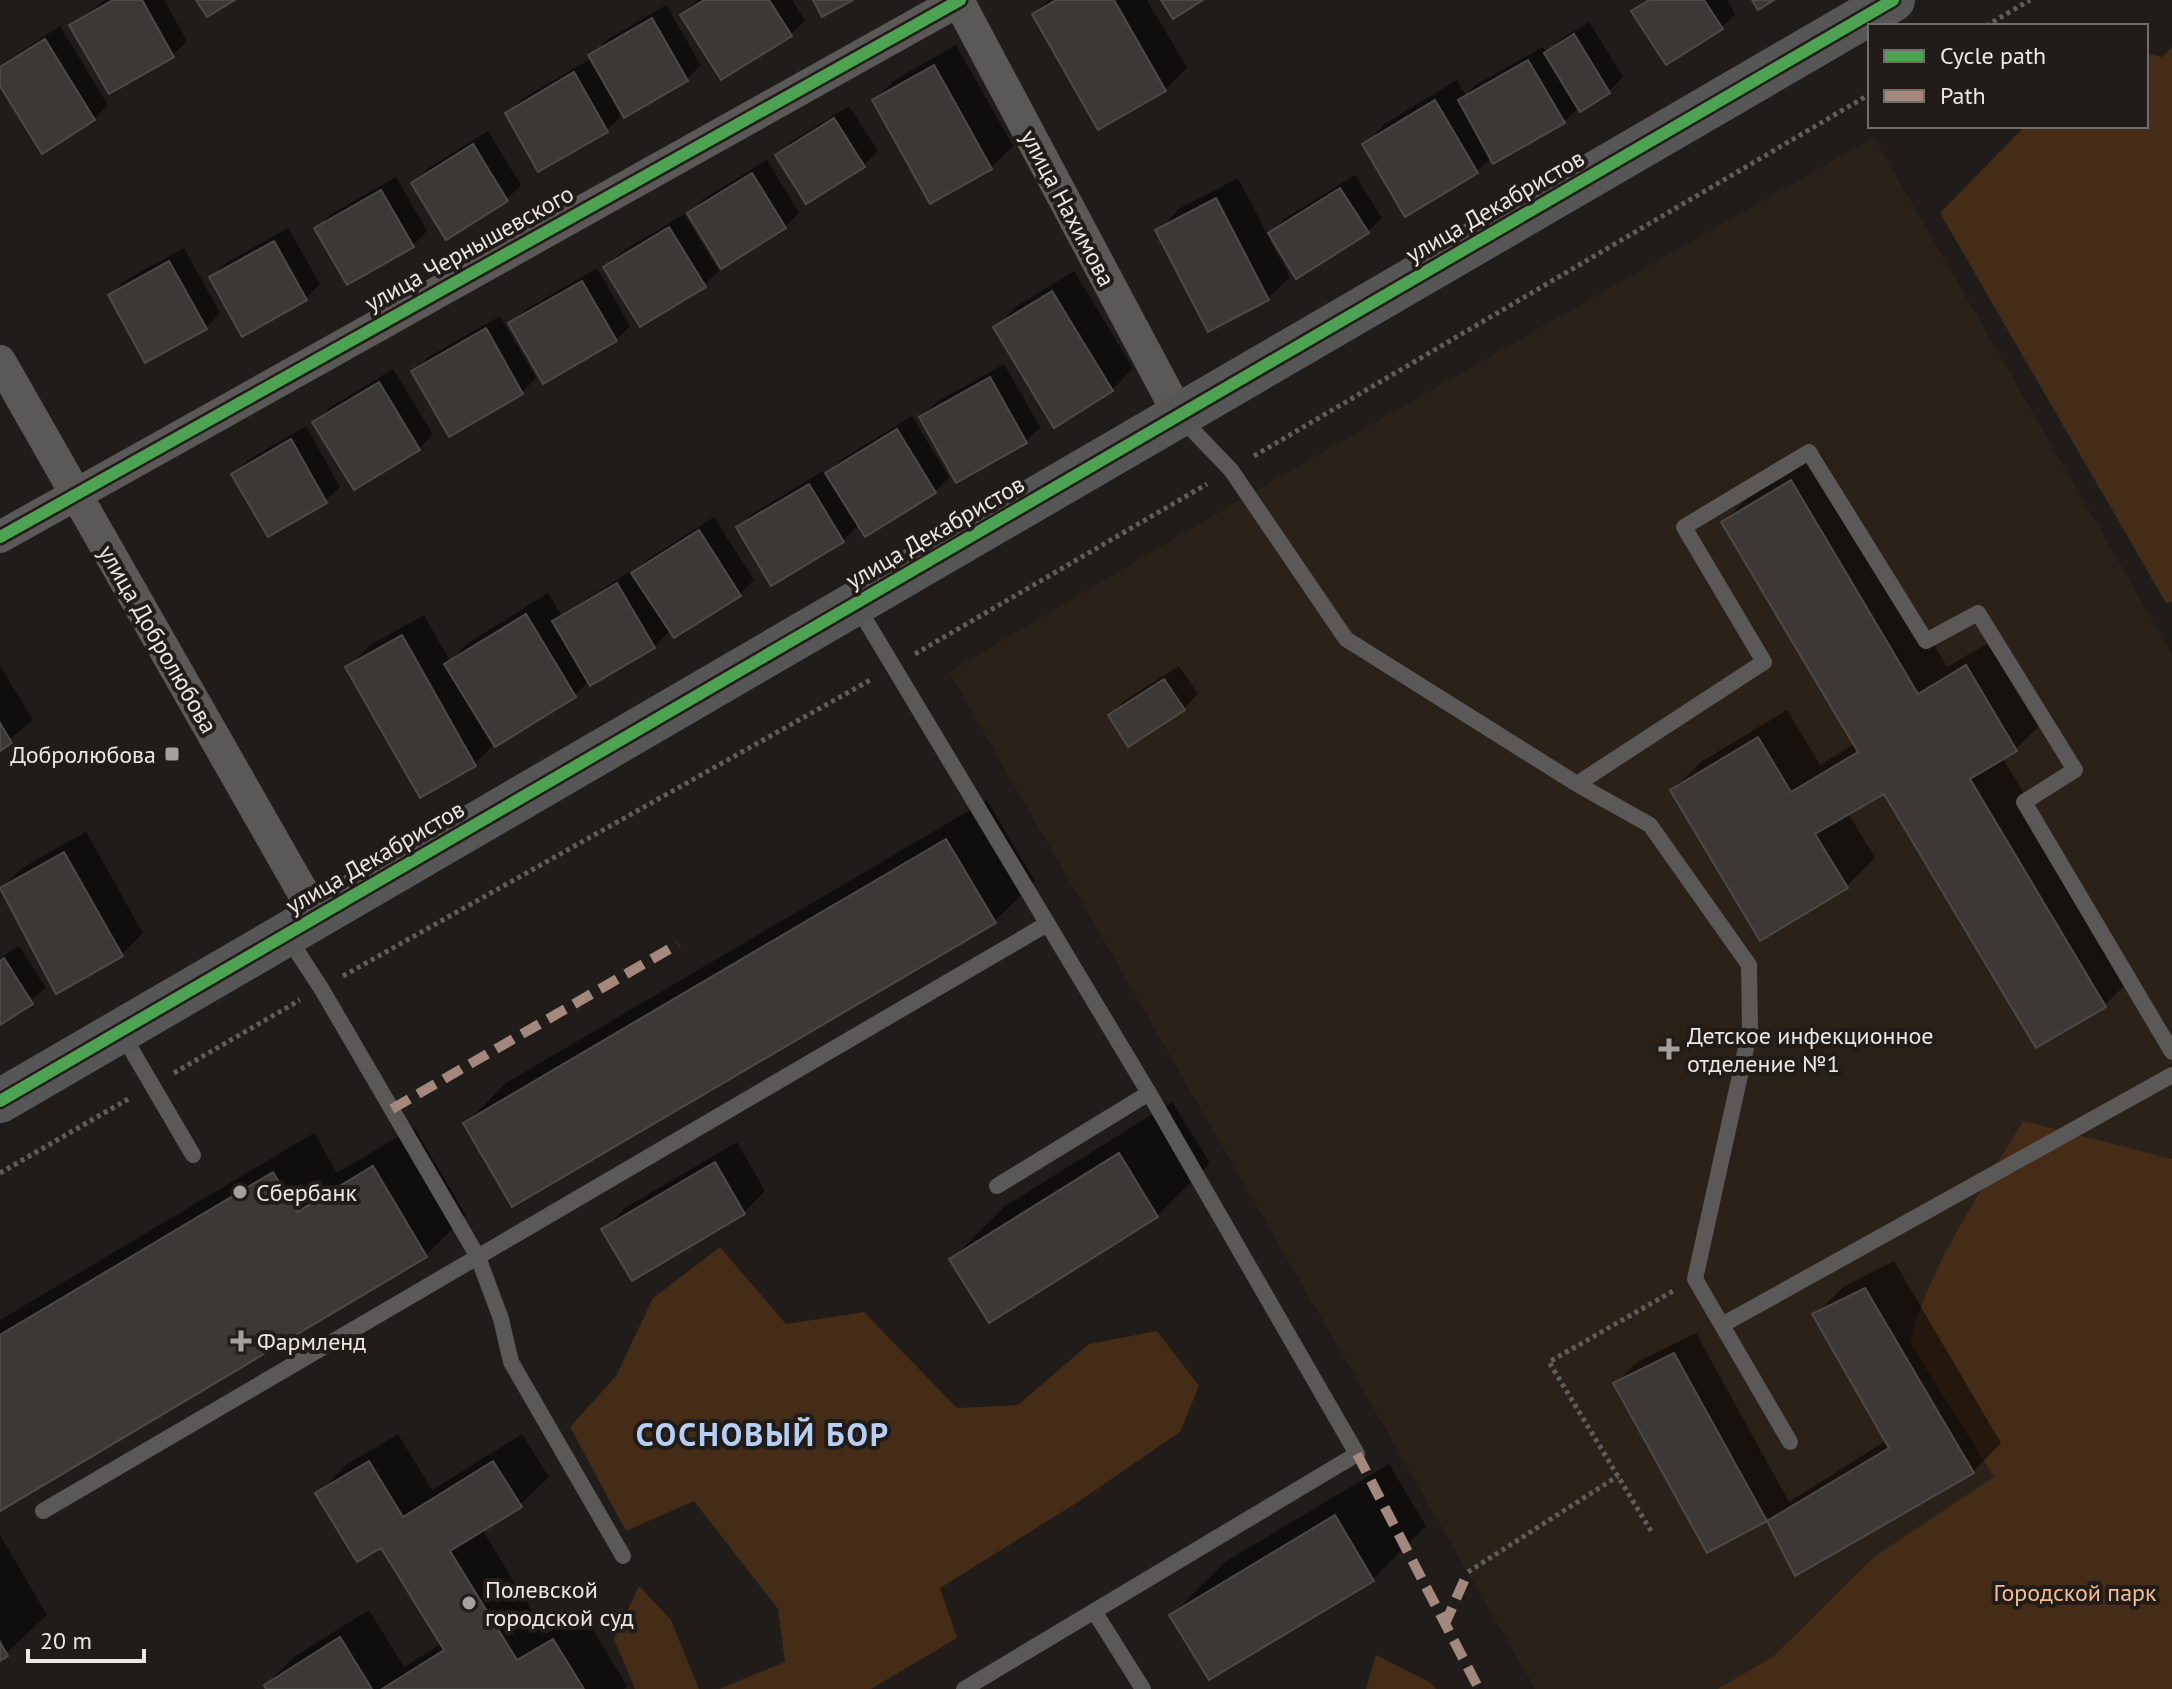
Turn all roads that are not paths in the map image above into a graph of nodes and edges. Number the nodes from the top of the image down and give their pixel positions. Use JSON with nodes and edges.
{"nodes":[{"id":1,"x":959,"y":0,"type":"edge"},
{"id":2,"x":1893,"y":0,"type":"edge"},
{"id":3,"x":0,"y":361,"type":"edge"},
{"id":4,"x":1179,"y":415,"type":"junction"},
{"id":5,"x":75,"y":493,"type":"junction"},
{"id":6,"x":0,"y":537,"type":"edge"},
{"id":7,"x":856,"y":603,"type":"junction"},
{"id":8,"x":1577,"y":784,"type":"junction"},
{"id":9,"x":1047,"y":924,"type":"junction"},
{"id":10,"x":302,"y":926,"type":"junction"},
{"id":11,"x":121,"y":1031,"type":"junction"},
{"id":12,"x":2172,"y":1052,"type":"edge"},
{"id":13,"x":2172,"y":1075,"type":"edge"},
{"id":14,"x":1149,"y":1093,"type":"junction"},
{"id":15,"x":0,"y":1101,"type":"edge"},
{"id":16,"x":193,"y":1155,"type":"dead end"},
{"id":17,"x":997,"y":1186,"type":"dead end"},
{"id":18,"x":478,"y":1257,"type":"junction"},
{"id":19,"x":1722,"y":1325,"type":"junction"},
{"id":20,"x":1790,"y":1442,"type":"dead end"},
{"id":21,"x":43,"y":1511,"type":"dead end"},
{"id":22,"x":623,"y":1556,"type":"dead end"},
{"id":23,"x":1094,"y":1611,"type":"junction"},
{"id":24,"x":964,"y":1689,"type":"edge"},
{"id":25,"x":1143,"y":1689,"type":"edge"}],
"edges":[{"from":1,"to":4,"type":"street","name":"улица Нахимова"},
{"from":1,"to":5,"type":"street","name":"улица Чернышевского"},
{"from":2,"to":4,"type":"street","name":"улица Декабристов"},
{"from":3,"to":5,"type":"street","name":"улица Добролюбова"},
{"from":4,"to":7,"type":"street","name":"улица Декабристов"},
{"from":4,"to":8,"type":"lane"},
{"from":5,"to":6,"type":"street","name":"улица Чернышевского"},
{"from":5,"to":10,"type":"street","name":"улица Добролюбова"},
{"from":7,"to":9,"type":"lane"},
{"from":7,"to":10,"type":"street","name":"улица Декабристов"},
{"from":8,"to":12,"type":"lane"},
{"from":8,"to":19,"type":"lane"},
{"from":9,"to":14,"type":"lane"},
{"from":9,"to":18,"type":"lane"},
{"from":10,"to":11,"type":"street","name":"улица Декабристов"},
{"from":10,"to":18,"type":"lane"},
{"from":11,"to":15,"type":"street","name":"улица Декабристов"},
{"from":11,"to":16,"type":"lane"},
{"from":13,"to":19,"type":"lane"},
{"from":14,"to":17,"type":"lane"},
{"from":14,"to":23,"type":"lane"},
{"from":18,"to":21,"type":"lane"},
{"from":18,"to":22,"type":"lane"},
{"from":19,"to":20,"type":"lane"},
{"from":23,"to":24,"type":"lane"},
{"from":23,"to":25,"type":"lane"}]}
